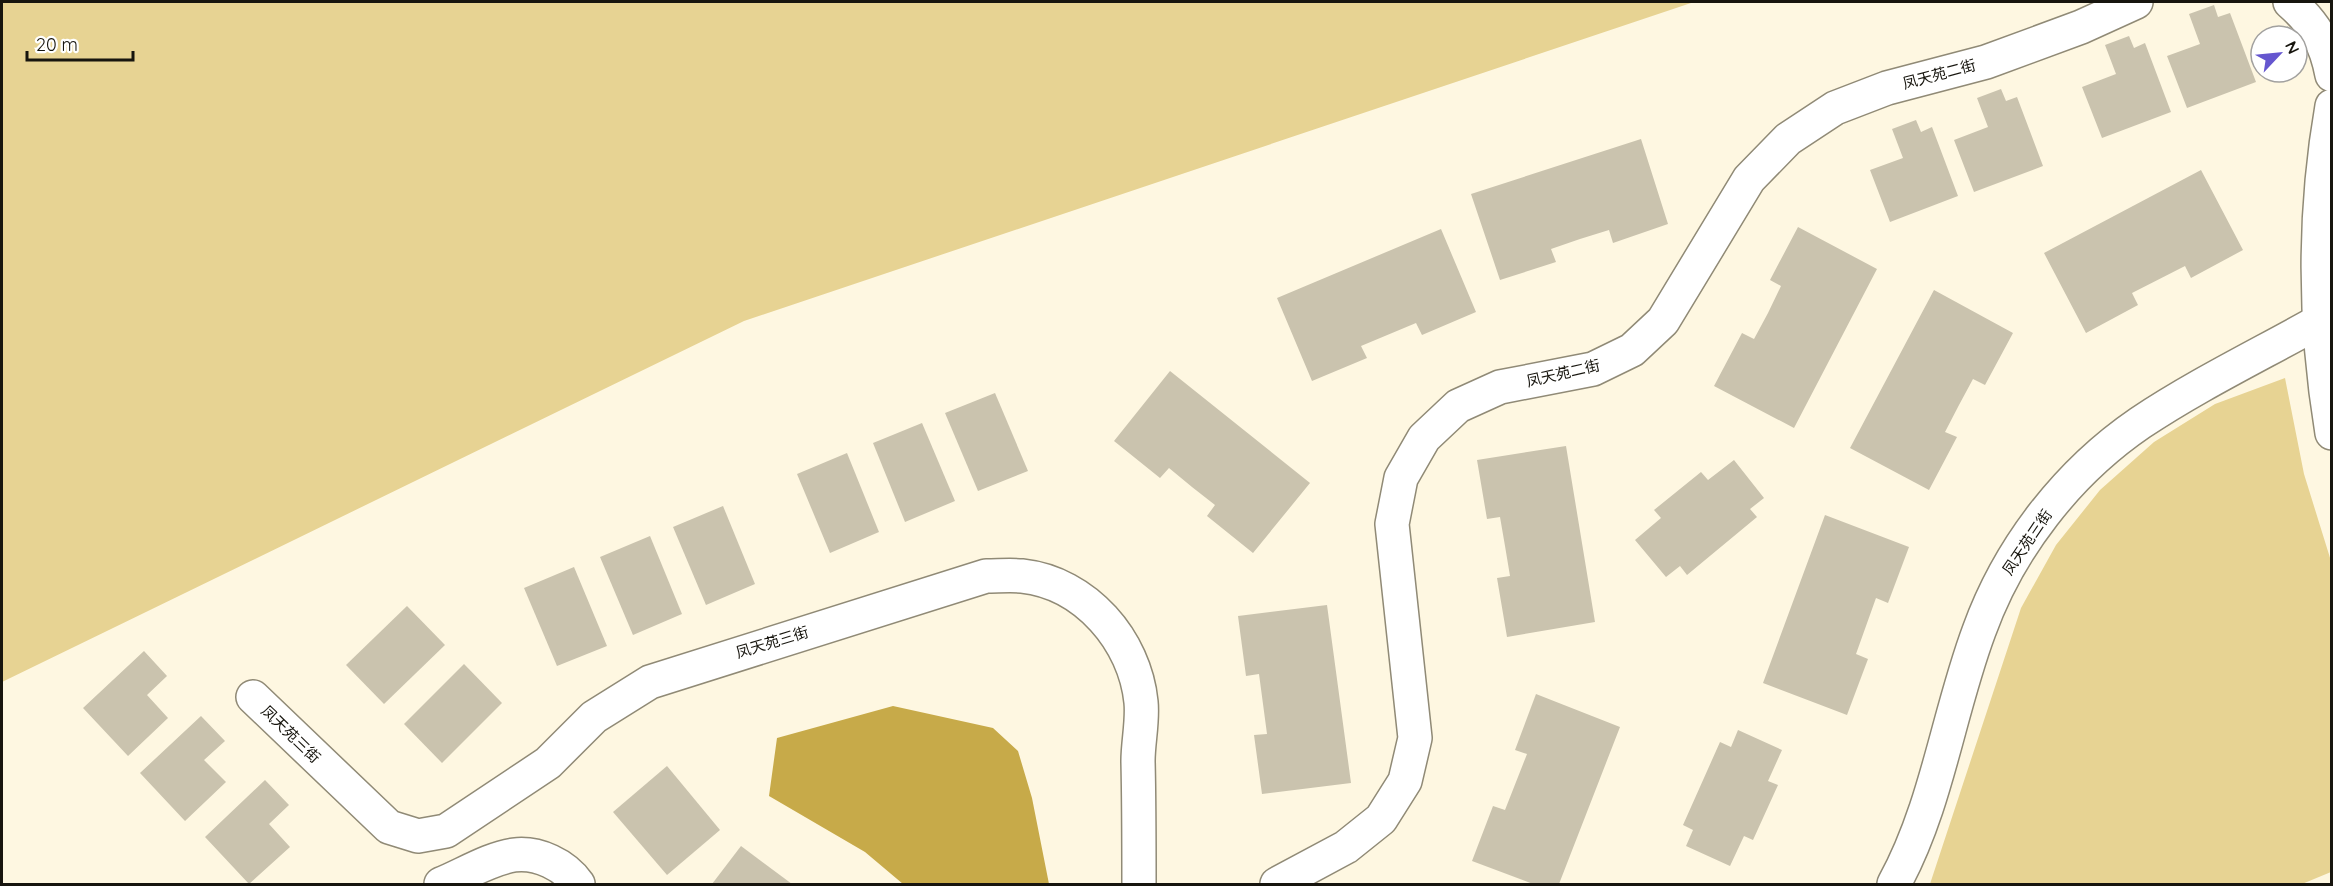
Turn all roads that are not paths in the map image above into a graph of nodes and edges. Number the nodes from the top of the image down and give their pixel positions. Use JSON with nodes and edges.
{"nodes":[{"id":1,"x":2136,"y":2,"type":"edge"},
{"id":2,"x":2290,"y":2,"type":"edge"},
{"id":3,"x":2331,"y":75,"type":"edge"},
{"id":4,"x":2331,"y":106,"type":"edge"},
{"id":5,"x":2318,"y":322,"type":"junction"},
{"id":6,"x":2331,"y":433,"type":"edge"},
{"id":7,"x":253,"y":697,"type":"dead end"},
{"id":8,"x":441,"y":885,"type":"edge"},
{"id":9,"x":578,"y":885,"type":"edge"},
{"id":10,"x":1139,"y":885,"type":"edge"},
{"id":11,"x":1277,"y":885,"type":"edge"},
{"id":12,"x":1894,"y":885,"type":"edge"}],
"edges":[{"from":1,"to":11,"type":"lane","name":"凤天苑二街"},
{"from":2,"to":3,"type":"lane"},
{"from":4,"to":5,"type":"lane"},
{"from":5,"to":6,"type":"lane"},
{"from":5,"to":12,"type":"lane","name":"凤天苑三街"},
{"from":7,"to":10,"type":"lane","name":"凤天苑三街"},
{"from":8,"to":9,"type":"lane"}]}
